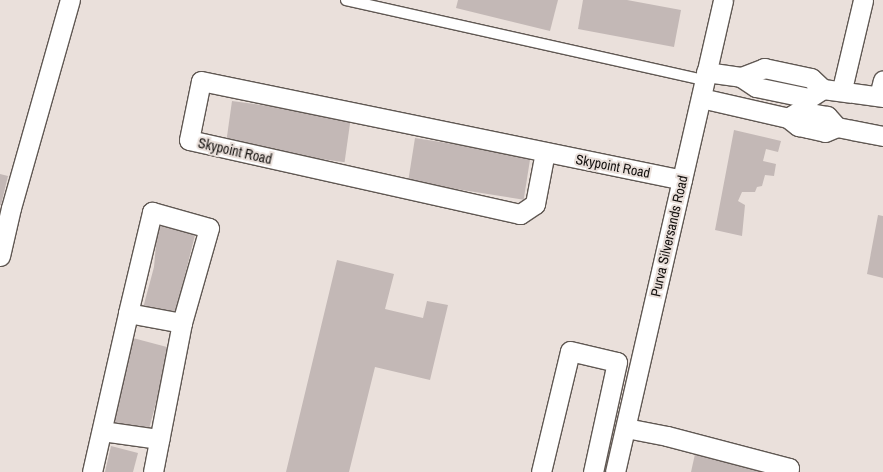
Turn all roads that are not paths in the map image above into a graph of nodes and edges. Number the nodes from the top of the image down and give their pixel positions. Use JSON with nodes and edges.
{"nodes":[{"id":1,"x":70,"y":0,"type":"edge"},
{"id":2,"x":346,"y":0,"type":"edge"},
{"id":3,"x":723,"y":0,"type":"edge"},
{"id":4,"x":863,"y":0,"type":"edge"},
{"id":5,"x":706,"y":76,"type":"junction"},
{"id":6,"x":842,"y":89,"type":"junction"},
{"id":7,"x":882,"y":91,"type":"edge"},
{"id":8,"x":701,"y":98,"type":"junction"},
{"id":9,"x":883,"y":136,"type":"edge"},
{"id":10,"x":545,"y":152,"type":"junction"},
{"id":11,"x":682,"y":180,"type":"junction"},
{"id":12,"x":0,"y":256,"type":"edge"},
{"id":13,"x":128,"y":313,"type":"junction"},
{"id":14,"x":182,"y":324,"type":"junction"},
{"id":15,"x":626,"y":428,"type":"junction"},
{"id":16,"x":102,"y":431,"type":"junction"},
{"id":17,"x":159,"y":439,"type":"junction"},
{"id":18,"x":92,"y":472,"type":"edge"},
{"id":19,"x":153,"y":472,"type":"edge"},
{"id":20,"x":541,"y":472,"type":"edge"},
{"id":21,"x":593,"y":472,"type":"edge"},
{"id":22,"x":616,"y":472,"type":"edge"},
{"id":23,"x":788,"y":472,"type":"edge"}],
"edges":[{"from":1,"to":12,"type":"street"},
{"from":2,"to":5,"type":"lane"},
{"from":3,"to":5,"type":"street","name":"Purva Silversands Road"},
{"from":4,"to":6,"type":"street"},
{"from":5,"to":6,"type":"street"},
{"from":5,"to":8,"type":"street","name":"Purva Silversands Road"},
{"from":6,"to":7,"type":"street"},
{"from":8,"to":9,"type":"street"},
{"from":8,"to":11,"type":"street","name":"Purva Silversands Road"},
{"from":10,"to":10,"type":"street","name":"Skypoint Road"},
{"from":10,"to":11,"type":"street","name":"Skypoint Road"},
{"from":11,"to":15,"type":"street","name":"Purva Silversands Road"},
{"from":13,"to":14,"type":"street"},
{"from":13,"to":14,"type":"street"},
{"from":13,"to":16,"type":"street"},
{"from":14,"to":17,"type":"street"},
{"from":15,"to":22,"type":"street","name":"Purva Silversands Road"},
{"from":15,"to":23,"type":"street"},
{"from":16,"to":17,"type":"street"},
{"from":16,"to":18,"type":"street"},
{"from":17,"to":19,"type":"street"},
{"from":20,"to":21,"type":"street"}]}
